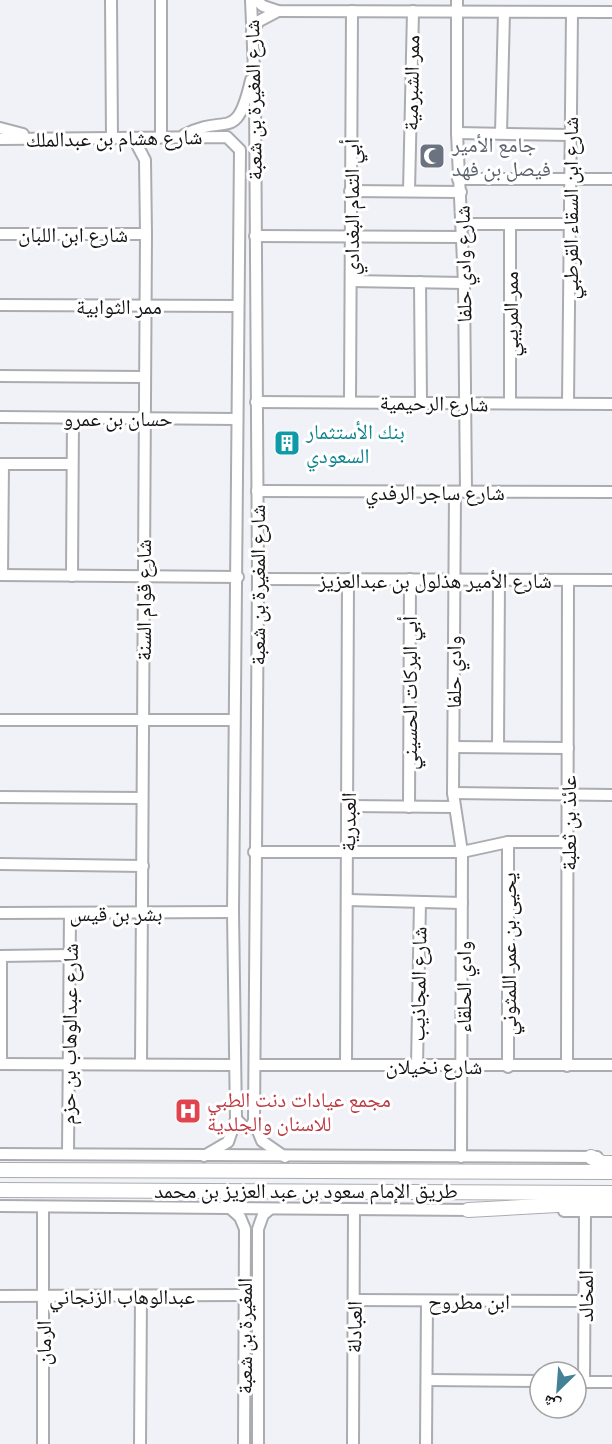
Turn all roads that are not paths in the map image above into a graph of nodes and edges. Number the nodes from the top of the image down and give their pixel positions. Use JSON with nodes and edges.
{"nodes":[{"id":1,"x":111,"y":0,"type":"edge"},
{"id":2,"x":161,"y":0,"type":"edge"},
{"id":3,"x":251,"y":0,"type":"edge"},
{"id":4,"x":256,"y":0,"type":"edge"},
{"id":5,"x":457,"y":0,"type":"edge"},
{"id":6,"x":278,"y":11,"type":"junction"},
{"id":7,"x":352,"y":11,"type":"junction"},
{"id":8,"x":412,"y":11,"type":"junction"},
{"id":9,"x":458,"y":12,"type":"junction"},
{"id":10,"x":504,"y":12,"type":"junction"},
{"id":11,"x":612,"y":12,"type":"edge"},
{"id":12,"x":572,"y":13,"type":"junction"},
{"id":13,"x":252,"y":32,"type":"junction"},
{"id":14,"x":253,"y":70,"type":"junction"},
{"id":15,"x":0,"y":128,"type":"edge"},
{"id":16,"x":457,"y":133,"type":"junction"},
{"id":17,"x":501,"y":133,"type":"junction"},
{"id":18,"x":570,"y":135,"type":"junction"},
{"id":19,"x":181,"y":136,"type":"junction"},
{"id":20,"x":159,"y":137,"type":"junction"},
{"id":21,"x":227,"y":137,"type":"joint"},
{"id":22,"x":0,"y":139,"type":"edge"},
{"id":23,"x":38,"y":139,"type":"junction"},
{"id":24,"x":112,"y":139,"type":"junction"},
{"id":25,"x":134,"y":139,"type":"junction"},
{"id":26,"x":145,"y":160,"type":"junction"},
{"id":27,"x":458,"y":178,"type":"junction"},
{"id":28,"x":612,"y":179,"type":"edge"},
{"id":29,"x":570,"y":180,"type":"junction"},
{"id":30,"x":351,"y":191,"type":"junction"},
{"id":31,"x":409,"y":192,"type":"junction"},
{"id":32,"x":461,"y":192,"type":"junction"},
{"id":33,"x":462,"y":224,"type":"junction"},
{"id":34,"x":570,"y":224,"type":"junction"},
{"id":35,"x":510,"y":225,"type":"junction"},
{"id":36,"x":0,"y":234,"type":"edge"},
{"id":37,"x":146,"y":234,"type":"junction"},
{"id":38,"x":255,"y":236,"type":"junction"},
{"id":39,"x":351,"y":237,"type":"junction"},
{"id":40,"x":463,"y":237,"type":"junction"},
{"id":41,"x":351,"y":281,"type":"junction"},
{"id":42,"x":420,"y":282,"type":"junction"},
{"id":43,"x":464,"y":283,"type":"junction"},
{"id":44,"x":0,"y":305,"type":"edge"},
{"id":45,"x":238,"y":306,"type":"junction"},
{"id":46,"x":146,"y":307,"type":"junction"},
{"id":47,"x":0,"y":376,"type":"edge"},
{"id":48,"x":144,"y":376,"type":"junction"},
{"id":49,"x":256,"y":402,"type":"junction"},
{"id":50,"x":350,"y":402,"type":"junction"},
{"id":51,"x":421,"y":402,"type":"junction"},
{"id":52,"x":465,"y":403,"type":"junction"},
{"id":53,"x":510,"y":403,"type":"junction"},
{"id":54,"x":568,"y":403,"type":"junction"},
{"id":55,"x":612,"y":404,"type":"edge"},
{"id":56,"x":0,"y":417,"type":"edge"},
{"id":57,"x":73,"y":418,"type":"junction"},
{"id":58,"x":145,"y":418,"type":"junction"},
{"id":59,"x":236,"y":418,"type":"junction"},
{"id":60,"x":1,"y":464,"type":"edge"},
{"id":61,"x":72,"y":464,"type":"junction"},
{"id":62,"x":257,"y":491,"type":"junction"},
{"id":63,"x":461,"y":492,"type":"junction"},
{"id":64,"x":612,"y":492,"type":"edge"},
{"id":65,"x":1,"y":575,"type":"edge"},
{"id":66,"x":72,"y":576,"type":"junction"},
{"id":67,"x":143,"y":577,"type":"junction"},
{"id":68,"x":238,"y":577,"type":"junction"},
{"id":69,"x":454,"y":578,"type":"junction"},
{"id":70,"x":258,"y":579,"type":"junction"},
{"id":71,"x":348,"y":579,"type":"junction"},
{"id":72,"x":410,"y":579,"type":"junction"},
{"id":73,"x":499,"y":579,"type":"junction"},
{"id":74,"x":568,"y":580,"type":"junction"},
{"id":75,"x":612,"y":580,"type":"edge"},
{"id":76,"x":142,"y":719,"type":"junction"},
{"id":77,"x":0,"y":720,"type":"edge"},
{"id":78,"x":234,"y":720,"type":"junction"},
{"id":79,"x":454,"y":747,"type":"junction"},
{"id":80,"x":498,"y":747,"type":"junction"},
{"id":81,"x":568,"y":748,"type":"junction"},
{"id":82,"x":453,"y":793,"type":"junction"},
{"id":83,"x":568,"y":795,"type":"junction"},
{"id":84,"x":612,"y":795,"type":"edge"},
{"id":85,"x":0,"y":797,"type":"edge"},
{"id":86,"x":142,"y":798,"type":"junction"},
{"id":87,"x":349,"y":806,"type":"junction"},
{"id":88,"x":409,"y":807,"type":"junction"},
{"id":89,"x":454,"y":807,"type":"junction"},
{"id":90,"x":508,"y":842,"type":"junction"},
{"id":91,"x":567,"y":842,"type":"junction"},
{"id":92,"x":254,"y":852,"type":"junction"},
{"id":93,"x":348,"y":852,"type":"junction"},
{"id":94,"x":462,"y":852,"type":"junction"},
{"id":95,"x":0,"y":864,"type":"edge"},
{"id":96,"x":143,"y":866,"type":"junction"},
{"id":97,"x":348,"y":900,"type":"junction"},
{"id":98,"x":420,"y":902,"type":"junction"},
{"id":99,"x":462,"y":903,"type":"junction"},
{"id":100,"x":233,"y":912,"type":"junction"},
{"id":101,"x":0,"y":913,"type":"edge"},
{"id":102,"x":70,"y":913,"type":"junction"},
{"id":103,"x":142,"y":913,"type":"junction"},
{"id":104,"x":70,"y":955,"type":"junction"},
{"id":105,"x":1,"y":956,"type":"edge"},
{"id":106,"x":1,"y":1064,"type":"edge"},
{"id":107,"x":69,"y":1064,"type":"junction"},
{"id":108,"x":141,"y":1064,"type":"junction"},
{"id":109,"x":234,"y":1065,"type":"junction"},
{"id":110,"x":256,"y":1065,"type":"junction"},
{"id":111,"x":346,"y":1065,"type":"junction"},
{"id":112,"x":612,"y":1065,"type":"edge"},
{"id":113,"x":417,"y":1066,"type":"junction"},
{"id":114,"x":463,"y":1066,"type":"junction"},
{"id":115,"x":567,"y":1066,"type":"junction"},
{"id":116,"x":508,"y":1067,"type":"junction"},
{"id":117,"x":236,"y":1119,"type":"junction"},
{"id":118,"x":254,"y":1121,"type":"junction"},
{"id":119,"x":0,"y":1154,"type":"edge"},
{"id":120,"x":68,"y":1154,"type":"junction"},
{"id":121,"x":204,"y":1156,"type":"junction"},
{"id":122,"x":285,"y":1157,"type":"junction"},
{"id":123,"x":591,"y":1157,"type":"junction"},
{"id":124,"x":612,"y":1157,"type":"edge"},
{"id":125,"x":461,"y":1158,"type":"junction"},
{"id":126,"x":612,"y":1163,"type":"edge"},
{"id":127,"x":0,"y":1170,"type":"edge"},
{"id":128,"x":612,"y":1172,"type":"edge"},
{"id":129,"x":0,"y":1190,"type":"edge"},
{"id":130,"x":612,"y":1193,"type":"edge"},
{"id":131,"x":612,"y":1203,"type":"edge"},
{"id":132,"x":0,"y":1206,"type":"edge"},
{"id":133,"x":44,"y":1207,"type":"junction"},
{"id":134,"x":231,"y":1209,"type":"junction"},
{"id":135,"x":270,"y":1209,"type":"junction"},
{"id":136,"x":354,"y":1210,"type":"junction"},
{"id":137,"x":468,"y":1210,"type":"junction"},
{"id":138,"x":585,"y":1211,"type":"junction"},
{"id":139,"x":612,"y":1211,"type":"edge"},
{"id":140,"x":245,"y":1229,"type":"junction"},
{"id":141,"x":258,"y":1229,"type":"junction"},
{"id":142,"x":245,"y":1295,"type":"junction"},
{"id":143,"x":0,"y":1296,"type":"edge"},
{"id":144,"x":43,"y":1296,"type":"junction"},
{"id":145,"x":141,"y":1296,"type":"junction"},
{"id":146,"x":354,"y":1300,"type":"junction"},
{"id":147,"x":427,"y":1301,"type":"junction"},
{"id":148,"x":584,"y":1301,"type":"junction"},
{"id":149,"x":581,"y":1360,"type":"edge"},
{"id":150,"x":427,"y":1380,"type":"junction"},
{"id":151,"x":528,"y":1381,"type":"edge"},
{"id":152,"x":588,"y":1382,"type":"edge"},
{"id":153,"x":612,"y":1382,"type":"edge"},
{"id":154,"x":43,"y":1444,"type":"edge"},
{"id":155,"x":140,"y":1444,"type":"edge"},
{"id":156,"x":244,"y":1444,"type":"edge"},
{"id":157,"x":258,"y":1444,"type":"edge"},
{"id":158,"x":353,"y":1444,"type":"edge"},
{"id":159,"x":426,"y":1444,"type":"edge"}],
"edges":[{"from":1,"to":24,"type":"street"},
{"from":2,"to":20,"type":"street"},
{"from":3,"to":13,"type":"street","name":"شارع المغيرة بن شعبة"},
{"from":4,"to":6,"type":"street"},
{"from":5,"to":9,"type":"street","name":"شارع وادي حلفا"},
{"from":6,"to":7,"type":"street"},
{"from":6,"to":13,"type":"street"},
{"from":7,"to":8,"type":"street"},
{"from":7,"to":30,"type":"street","name":"أبي التمام البغدادي"},
{"from":8,"to":9,"type":"street"},
{"from":8,"to":31,"type":"street","name":"ممر الشبرمية"},
{"from":9,"to":10,"type":"street"},
{"from":9,"to":16,"type":"street","name":"شارع وادي حلفا"},
{"from":10,"to":12,"type":"street"},
{"from":10,"to":17,"type":"street"},
{"from":11,"to":12,"type":"street"},
{"from":12,"to":18,"type":"street","name":"شارع ابن السقاء القرطبي"},
{"from":13,"to":14,"type":"street","name":"شارع المغيرة بن شعبة"},
{"from":14,"to":19,"type":"street"},
{"from":14,"to":38,"type":"street","name":"شارع المغيرة بن شعبة"},
{"from":15,"to":23,"type":"street"},
{"from":16,"to":17,"type":"street"},
{"from":16,"to":27,"type":"street","name":"شارع وادي حلفا"},
{"from":17,"to":18,"type":"street"},
{"from":18,"to":29,"type":"street","name":"شارع ابن السقاء القرطبي"},
{"from":19,"to":20,"type":"street","name":"شارع هشام بن عبدالملك"},
{"from":19,"to":21,"type":"street","name":"شارع هشام بن عبدالملك"},
{"from":20,"to":25,"type":"street","name":"شارع هشام بن عبدالملك"},
{"from":20,"to":26,"type":"street"},
{"from":21,"to":45,"type":"street","name":"شارع المغيرة بن شعبة"},
{"from":22,"to":23,"type":"street","name":"شارع هشام بن عبدالملك"},
{"from":23,"to":24,"type":"street","name":"شارع هشام بن عبدالملك"},
{"from":24,"to":25,"type":"street","name":"شارع هشام بن عبدالملك"},
{"from":25,"to":26,"type":"street","name":"شارع قوام السنة"},
{"from":26,"to":37,"type":"street","name":"شارع قوام السنة"},
{"from":27,"to":29,"type":"street"},
{"from":27,"to":32,"type":"street","name":"شارع وادي حلفا"},
{"from":28,"to":29,"type":"street"},
{"from":29,"to":34,"type":"street","name":"شارع ابن السقاء القرطبي"},
{"from":30,"to":31,"type":"street"},
{"from":30,"to":39,"type":"street","name":"أبي التمام البغدادي"},
{"from":31,"to":32,"type":"street"},
{"from":32,"to":33,"type":"street","name":"شارع وادي حلفا"},
{"from":33,"to":35,"type":"street"},
{"from":33,"to":40,"type":"street","name":"شارع وادي حلفا"},
{"from":34,"to":35,"type":"street"},
{"from":34,"to":54,"type":"street","name":"شارع ابن السقاء القرطبي"},
{"from":35,"to":53,"type":"street","name":"ممر المريبي"},
{"from":36,"to":37,"type":"street","name":"شارع ابن اللبان"},
{"from":37,"to":46,"type":"street","name":"شارع قوام السنة"},
{"from":38,"to":39,"type":"street"},
{"from":38,"to":49,"type":"street","name":"شارع المغيرة بن شعبة"},
{"from":39,"to":40,"type":"street"},
{"from":39,"to":41,"type":"street","name":"أبي التمام البغدادي"},
{"from":40,"to":43,"type":"street","name":"شارع وادي حلفا"},
{"from":41,"to":42,"type":"street"},
{"from":41,"to":50,"type":"street","name":"أبي التمام البغدادي"},
{"from":42,"to":43,"type":"street"},
{"from":42,"to":51,"type":"street"},
{"from":43,"to":52,"type":"street","name":"شارع وادي حلفا"},
{"from":44,"to":46,"type":"street","name":"ممر الثوابية"},
{"from":45,"to":46,"type":"street","name":"ممر الثوابية"},
{"from":45,"to":59,"type":"street","name":"شارع المغيرة بن شعبة"},
{"from":46,"to":48,"type":"street","name":"شارع قوام السنة"},
{"from":47,"to":48,"type":"street"},
{"from":48,"to":58,"type":"street","name":"شارع قوام السنة"},
{"from":49,"to":50,"type":"street","name":"شارع الرحيمية"},
{"from":49,"to":62,"type":"street","name":"شارع المغيرة بن شعبة"},
{"from":50,"to":51,"type":"street","name":"شارع الرحيمية"},
{"from":51,"to":52,"type":"street","name":"شارع الرحيمية"},
{"from":52,"to":53,"type":"street","name":"شارع الرحيمية"},
{"from":52,"to":63,"type":"street","name":"شارع وادي حلفا"},
{"from":53,"to":54,"type":"street","name":"شارع الرحيمية"},
{"from":54,"to":55,"type":"street","name":"شارع الرحيمية"},
{"from":56,"to":57,"type":"street","name":"حسان بن عمرو"},
{"from":57,"to":58,"type":"street","name":"حسان بن عمرو"},
{"from":57,"to":61,"type":"street"},
{"from":58,"to":59,"type":"street","name":"حسان بن عمرو"},
{"from":58,"to":67,"type":"street","name":"شارع قوام السنة"},
{"from":59,"to":68,"type":"street","name":"شارع المغيرة بن شعبة"},
{"from":60,"to":61,"type":"street"},
{"from":60,"to":65,"type":"street"},
{"from":61,"to":66,"type":"street"},
{"from":62,"to":63,"type":"street","name":"شارع ساجر الرفدي"},
{"from":62,"to":70,"type":"street","name":"شارع المغيرة بن شعبة"},
{"from":63,"to":64,"type":"street","name":"شارع ساجر الرفدي"},
{"from":63,"to":69,"type":"street","name":"وادي حلفا"},
{"from":65,"to":66,"type":"street"},
{"from":66,"to":67,"type":"street"},
{"from":67,"to":68,"type":"street"},
{"from":67,"to":76,"type":"street","name":"شارع قوام السنة"},
{"from":68,"to":78,"type":"street","name":"شارع المغيرة بن شعبة"},
{"from":69,"to":72,"type":"street","name":"شارع الأمير هذلول بن عبدالعزيز"},
{"from":69,"to":73,"type":"street","name":"شارع الأمير هذلول بن عبدالعزيز"},
{"from":69,"to":79,"type":"street","name":"وادي حلفا"},
{"from":70,"to":71,"type":"street","name":"شارع الأمير هذلول بن عبدالعزيز"},
{"from":70,"to":92,"type":"street","name":"شارع المغيرة بن شعبة"},
{"from":71,"to":72,"type":"street","name":"شارع الأمير هذلول بن عبدالعزيز"},
{"from":71,"to":87,"type":"street","name":"العبدرية"},
{"from":72,"to":88,"type":"street","name":"أبي البركات الحسيني"},
{"from":73,"to":74,"type":"street","name":"شارع الأمير هذلول بن عبدالعزيز"},
{"from":73,"to":80,"type":"street"},
{"from":74,"to":75,"type":"street","name":"شارع الأمير هذلول بن عبدالعزيز"},
{"from":74,"to":81,"type":"street","name":"عائذ بن ثعلبة"},
{"from":76,"to":77,"type":"street"},
{"from":76,"to":78,"type":"street"},
{"from":76,"to":86,"type":"street","name":"شارع قوام السنة"},
{"from":78,"to":100,"type":"street","name":"شارع المغيرة بن شعبة"},
{"from":79,"to":80,"type":"street"},
{"from":79,"to":82,"type":"street","name":"وادي حلفا"},
{"from":80,"to":81,"type":"street"},
{"from":81,"to":83,"type":"street","name":"عائذ بن ثعلبة"},
{"from":82,"to":83,"type":"street"},
{"from":82,"to":89,"type":"street","name":"وادي حلفا"},
{"from":83,"to":84,"type":"street"},
{"from":83,"to":91,"type":"street","name":"عائذ بن ثعلبة"},
{"from":85,"to":86,"type":"street"},
{"from":86,"to":96,"type":"street","name":"شارع قوام السنة"},
{"from":87,"to":88,"type":"street"},
{"from":87,"to":93,"type":"street","name":"العبدرية"},
{"from":88,"to":89,"type":"street"},
{"from":89,"to":94,"type":"street","name":"وادي حلفا"},
{"from":90,"to":91,"type":"street"},
{"from":90,"to":94,"type":"street"},
{"from":90,"to":116,"type":"street","name":"يحيى بن عمر اللمثوني"},
{"from":91,"to":115,"type":"street","name":"عائذ بن ثعلبة"},
{"from":92,"to":93,"type":"street"},
{"from":92,"to":110,"type":"street","name":"شارع المغيرة بن شعبة"},
{"from":93,"to":94,"type":"street"},
{"from":93,"to":97,"type":"street","name":"العبدرية"},
{"from":94,"to":99,"type":"street","name":"وادي الحلقاء"},
{"from":95,"to":96,"type":"street"},
{"from":96,"to":103,"type":"street","name":"شارع قوام السنة"},
{"from":97,"to":98,"type":"street"},
{"from":97,"to":111,"type":"street","name":"العبدرية"},
{"from":98,"to":99,"type":"street"},
{"from":98,"to":113,"type":"street","name":"شارع المجاذيب"},
{"from":99,"to":114,"type":"street","name":"وادي الحلقاء"},
{"from":100,"to":103,"type":"street","name":"بشر بن قيس"},
{"from":100,"to":109,"type":"street","name":"شارع المغيرة بن شعبة"},
{"from":101,"to":102,"type":"street","name":"بشر بن قيس"},
{"from":102,"to":103,"type":"street","name":"بشر بن قيس"},
{"from":102,"to":104,"type":"street","name":"شارع عبدالوهاب بن حزم"},
{"from":103,"to":108,"type":"street","name":"شارع قوام السنة"},
{"from":104,"to":105,"type":"street"},
{"from":104,"to":107,"type":"street","name":"شارع عبدالوهاب بن حزم"},
{"from":105,"to":106,"type":"street"},
{"from":106,"to":107,"type":"street"},
{"from":107,"to":108,"type":"street"},
{"from":107,"to":120,"type":"street","name":"شارع عبدالوهاب بن حزم"},
{"from":108,"to":109,"type":"street"},
{"from":109,"to":117,"type":"street","name":"شارع المغيرة بن شعبة"},
{"from":110,"to":111,"type":"street","name":"شارع نخيلان"},
{"from":110,"to":118,"type":"street","name":"شارع المغيرة بن شعبة"},
{"from":111,"to":113,"type":"street","name":"شارع نخيلان"},
{"from":112,"to":115,"type":"street","name":"شارع نخيلان"},
{"from":113,"to":114,"type":"street","name":"شارع نخيلان"},
{"from":114,"to":116,"type":"street","name":"شارع نخيلان"},
{"from":114,"to":125,"type":"street","name":"وادي الحلقاء"},
{"from":115,"to":116,"type":"street","name":"شارع نخيلان"},
{"from":117,"to":118,"type":"street"},
{"from":117,"to":121,"type":"street","name":"شارع المغيرة بن شعبة"},
{"from":118,"to":122,"type":"street"},
{"from":119,"to":120,"type":"street"},
{"from":120,"to":121,"type":"street"},
{"from":121,"to":122,"type":"street"},
{"from":122,"to":125,"type":"street"},
{"from":123,"to":124,"type":"street"},
{"from":123,"to":125,"type":"street"},
{"from":123,"to":126,"type":"main road"},
{"from":127,"to":128,"type":"main road","name":"طريق الإمام سعود بن عبد العزيز بن محمد"},
{"from":129,"to":130,"type":"main road","name":"طريق الإمام سعود بن عبد العزيز بن محمد"},
{"from":131,"to":137,"type":"main road"},
{"from":132,"to":133,"type":"street"},
{"from":133,"to":134,"type":"street"},
{"from":133,"to":144,"type":"street","name":"الرمان"},
{"from":134,"to":135,"type":"street"},
{"from":134,"to":140,"type":"street"},
{"from":135,"to":136,"type":"street"},
{"from":135,"to":141,"type":"street"},
{"from":136,"to":137,"type":"street"},
{"from":136,"to":146,"type":"street","name":"العبادلة"},
{"from":137,"to":138,"type":"street"},
{"from":138,"to":139,"type":"street"},
{"from":138,"to":148,"type":"street","name":"المخالد"},
{"from":140,"to":141,"type":"street"},
{"from":140,"to":142,"type":"street","name":"المغيرة بن شعبة"},
{"from":141,"to":157,"type":"street"},
{"from":142,"to":145,"type":"street","name":"عبدالوهاب الزنجاني"},
{"from":142,"to":156,"type":"street","name":"المغيرة بن شعبة"},
{"from":143,"to":144,"type":"street","name":"عبدالوهاب الزنجاني"},
{"from":144,"to":145,"type":"street","name":"عبدالوهاب الزنجاني"},
{"from":144,"to":154,"type":"street","name":"الرمان"},
{"from":145,"to":155,"type":"street"},
{"from":146,"to":147,"type":"street","name":"ابن مطروح"},
{"from":146,"to":158,"type":"street","name":"العبادلة"},
{"from":147,"to":148,"type":"street","name":"ابن مطروح"},
{"from":147,"to":150,"type":"street"},
{"from":148,"to":149,"type":"street","name":"المخالد"},
{"from":150,"to":151,"type":"street"},
{"from":150,"to":159,"type":"street"},
{"from":152,"to":153,"type":"street"}]}
